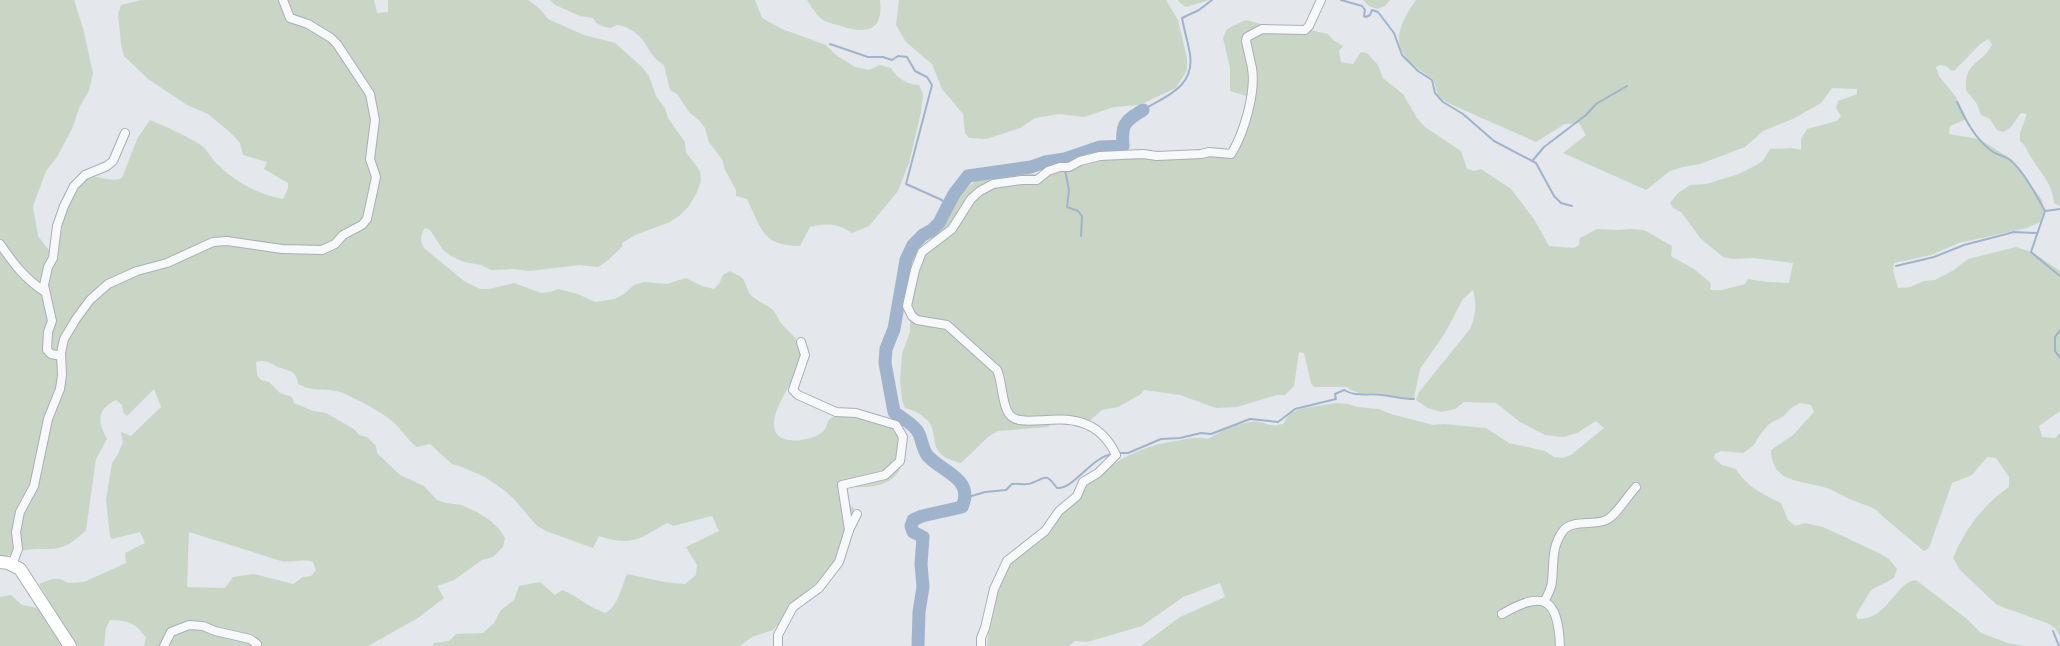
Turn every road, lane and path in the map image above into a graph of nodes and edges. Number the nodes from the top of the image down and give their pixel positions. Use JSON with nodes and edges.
{"nodes":[{"id":1,"x":282,"y":0,"type":"edge"},
{"id":2,"x":1321,"y":0,"type":"edge"},
{"id":3,"x":125,"y":133,"type":"dead end"},
{"id":4,"x":0,"y":244,"type":"edge"},
{"id":5,"x":45,"y":292,"type":"junction"},
{"id":6,"x":801,"y":342,"type":"dead end"},
{"id":7,"x":61,"y":356,"type":"junction"},
{"id":8,"x":1636,"y":486,"type":"dead end"},
{"id":9,"x":857,"y":514,"type":"dead end"},
{"id":10,"x":849,"y":530,"type":"junction"},
{"id":11,"x":0,"y":562,"type":"edge"},
{"id":12,"x":12,"y":565,"type":"junction"},
{"id":13,"x":1545,"y":601,"type":"junction"},
{"id":14,"x":1502,"y":614,"type":"dead end"},
{"id":15,"x":257,"y":644,"type":"dead end"},
{"id":16,"x":70,"y":646,"type":"edge"},
{"id":17,"x":164,"y":646,"type":"edge"},
{"id":18,"x":778,"y":646,"type":"edge"},
{"id":19,"x":981,"y":646,"type":"edge"},
{"id":20,"x":1560,"y":646,"type":"edge"}],
"edges":[{"from":1,"to":7,"type":"street"},
{"from":2,"to":19,"type":"street"},
{"from":3,"to":5,"type":"street"},
{"from":4,"to":5,"type":"street"},
{"from":5,"to":7,"type":"street"},
{"from":6,"to":10,"type":"street"},
{"from":7,"to":12,"type":"street"},
{"from":8,"to":13,"type":"street"},
{"from":9,"to":10,"type":"street"},
{"from":10,"to":18,"type":"street"},
{"from":11,"to":12,"type":"street"},
{"from":12,"to":16,"type":"street"},
{"from":13,"to":14,"type":"street"},
{"from":13,"to":20,"type":"street"},
{"from":15,"to":17,"type":"street"}]}
